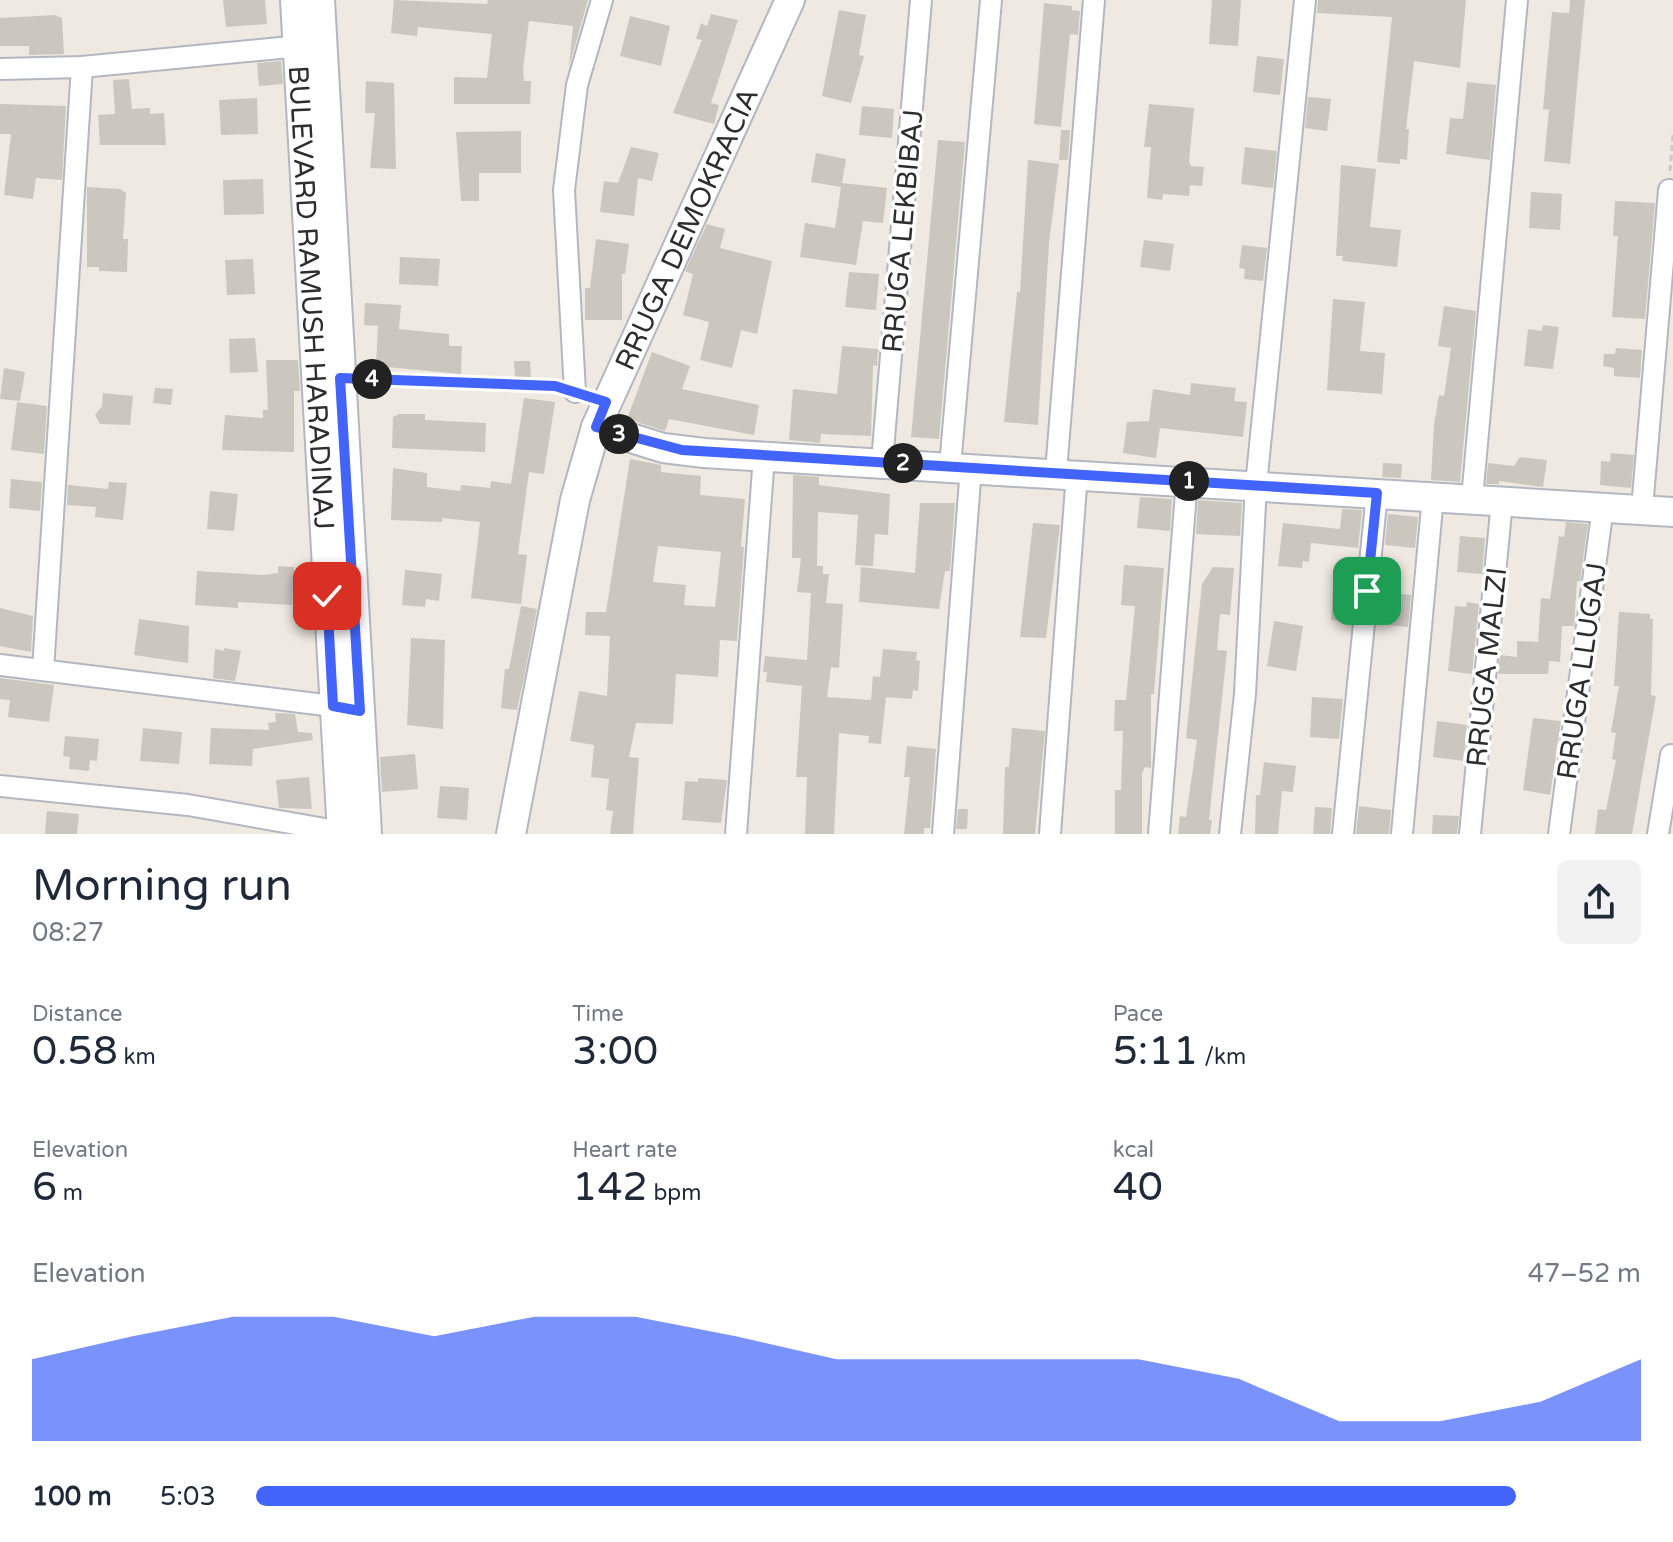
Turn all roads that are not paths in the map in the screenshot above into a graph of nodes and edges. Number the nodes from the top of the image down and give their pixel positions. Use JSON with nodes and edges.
{"nodes":[{"id":1,"x":295,"y":0,"type":"edge"},
{"id":2,"x":320,"y":0,"type":"edge"},
{"id":3,"x":602,"y":0,"type":"edge"},
{"id":4,"x":790,"y":0,"type":"edge"},
{"id":5,"x":921,"y":0,"type":"edge"},
{"id":6,"x":991,"y":0,"type":"edge"},
{"id":7,"x":1094,"y":0,"type":"edge"},
{"id":8,"x":1305,"y":0,"type":"edge"},
{"id":9,"x":1517,"y":0,"type":"edge"},
{"id":10,"x":310,"y":45,"type":"junction"},
{"id":11,"x":82,"y":67,"type":"junction"},
{"id":12,"x":0,"y":69,"type":"edge"},
{"id":13,"x":1669,"y":190,"type":"road end"},
{"id":14,"x":575,"y":392,"type":"road end"},
{"id":15,"x":596,"y":427,"type":"junction"},
{"id":16,"x":764,"y":456,"type":"junction"},
{"id":17,"x":882,"y":462,"type":"junction"},
{"id":18,"x":960,"y":467,"type":"junction"},
{"id":19,"x":1066,"y":472,"type":"junction"},
{"id":20,"x":1187,"y":480,"type":"junction"},
{"id":21,"x":1256,"y":485,"type":"junction"},
{"id":22,"x":1377,"y":493,"type":"junction"},
{"id":23,"x":1433,"y":496,"type":"junction"},
{"id":24,"x":1472,"y":499,"type":"junction"},
{"id":25,"x":1502,"y":501,"type":"junction"},
{"id":26,"x":1603,"y":507,"type":"junction"},
{"id":27,"x":1642,"y":509,"type":"junction"},
{"id":28,"x":1673,"y":512,"type":"edge"},
{"id":29,"x":0,"y":665,"type":"edge"},
{"id":30,"x":43,"y":670,"type":"junction"},
{"id":31,"x":346,"y":708,"type":"junction"},
{"id":32,"x":1671,"y":755,"type":"dead end"},
{"id":33,"x":0,"y":786,"type":"edge"},
{"id":34,"x":350,"y":833,"type":"edge"},
{"id":35,"x":511,"y":834,"type":"edge"},
{"id":36,"x":736,"y":834,"type":"edge"},
{"id":37,"x":943,"y":834,"type":"edge"},
{"id":38,"x":1050,"y":834,"type":"edge"},
{"id":39,"x":1159,"y":834,"type":"edge"},
{"id":40,"x":1230,"y":834,"type":"edge"},
{"id":41,"x":1343,"y":834,"type":"edge"},
{"id":42,"x":1402,"y":834,"type":"edge"},
{"id":43,"x":1470,"y":834,"type":"edge"},
{"id":44,"x":1559,"y":834,"type":"edge"},
{"id":45,"x":1658,"y":834,"type":"edge"}],
"edges":[{"from":1,"to":10,"type":"street","name":"BULEVARD RAMUSH HARADINAJ"},
{"from":2,"to":10,"type":"street","name":"BULEVARD RAMUSH HARADINAJ"},
{"from":3,"to":14,"type":"street"},
{"from":4,"to":15,"type":"street","name":"RRUGA DEMOKRACIA"},
{"from":5,"to":17,"type":"street","name":"RRUGA LEKBIBAJ"},
{"from":6,"to":18,"type":"street"},
{"from":7,"to":19,"type":"street"},
{"from":8,"to":21,"type":"street"},
{"from":9,"to":24,"type":"street"},
{"from":10,"to":11,"type":"street"},
{"from":10,"to":31,"type":"street","name":"BULEVARD RAMUSH HARADINAJ"},
{"from":10,"to":31,"type":"street","name":"BULEVARD RAMUSH HARADINAJ"},
{"from":11,"to":12,"type":"street"},
{"from":11,"to":30,"type":"street"},
{"from":13,"to":27,"type":"street"},
{"from":15,"to":16,"type":"street"},
{"from":15,"to":35,"type":"street","name":"RRUGA DEMOKRACIA"},
{"from":16,"to":17,"type":"street"},
{"from":16,"to":36,"type":"street"},
{"from":17,"to":18,"type":"street"},
{"from":18,"to":19,"type":"street"},
{"from":18,"to":37,"type":"street"},
{"from":19,"to":20,"type":"street"},
{"from":19,"to":38,"type":"street"},
{"from":20,"to":21,"type":"street"},
{"from":20,"to":39,"type":"street"},
{"from":21,"to":22,"type":"street"},
{"from":21,"to":40,"type":"street"},
{"from":22,"to":23,"type":"street"},
{"from":22,"to":41,"type":"street"},
{"from":23,"to":24,"type":"street"},
{"from":23,"to":42,"type":"street"},
{"from":24,"to":25,"type":"street"},
{"from":25,"to":26,"type":"street"},
{"from":25,"to":43,"type":"street","name":"RRUGA MALZI"},
{"from":26,"to":27,"type":"street"},
{"from":26,"to":44,"type":"street","name":"RRUGA LLUGAJ"},
{"from":27,"to":28,"type":"street"},
{"from":29,"to":30,"type":"street"},
{"from":30,"to":31,"type":"street"},
{"from":31,"to":34,"type":"street","name":"BULEVARD RAMUSH HARADINAJ"},
{"from":32,"to":45,"type":"street"},
{"from":33,"to":34,"type":"street"}]}
